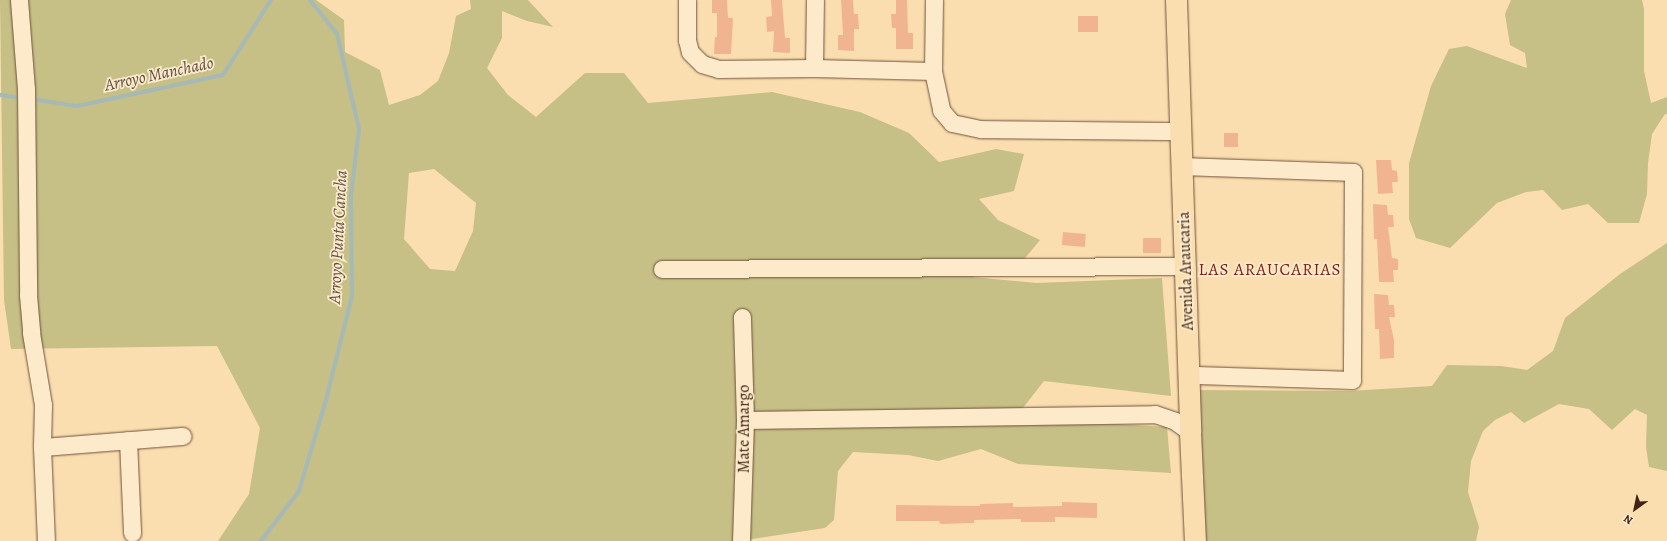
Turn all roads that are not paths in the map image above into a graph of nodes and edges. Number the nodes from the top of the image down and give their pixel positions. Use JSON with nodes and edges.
{"nodes":[{"id":1,"x":19,"y":0,"type":"edge"},
{"id":2,"x":687,"y":0,"type":"edge"},
{"id":3,"x":815,"y":0,"type":"edge"},
{"id":4,"x":934,"y":0,"type":"edge"},
{"id":5,"x":1176,"y":0,"type":"edge"},
{"id":6,"x":814,"y":68,"type":"junction"},
{"id":7,"x":932,"y":71,"type":"junction"},
{"id":8,"x":1181,"y":131,"type":"junction"},
{"id":9,"x":1182,"y":166,"type":"junction"},
{"id":10,"x":1186,"y":266,"type":"junction"},
{"id":11,"x":662,"y":269,"type":"dead end"},
{"id":12,"x":742,"y":317,"type":"dead end"},
{"id":13,"x":1189,"y":375,"type":"junction"},
{"id":14,"x":745,"y":420,"type":"junction"},
{"id":15,"x":1190,"y":432,"type":"junction"},
{"id":16,"x":183,"y":436,"type":"dead end"},
{"id":17,"x":128,"y":440,"type":"junction"},
{"id":18,"x":42,"y":447,"type":"junction"},
{"id":19,"x":132,"y":532,"type":"dead end"},
{"id":20,"x":46,"y":541,"type":"edge"},
{"id":21,"x":741,"y":541,"type":"edge"},
{"id":22,"x":1195,"y":541,"type":"edge"}],
"edges":[{"from":1,"to":18,"type":"street"},
{"from":2,"to":6,"type":"street"},
{"from":3,"to":6,"type":"street"},
{"from":4,"to":7,"type":"street"},
{"from":5,"to":8,"type":"main road","name":"Avenida Araucaria"},
{"from":6,"to":7,"type":"street"},
{"from":7,"to":8,"type":"street"},
{"from":8,"to":9,"type":"main road","name":"Avenida Araucaria"},
{"from":9,"to":10,"type":"main road","name":"Avenida Araucaria"},
{"from":9,"to":13,"type":"street"},
{"from":10,"to":11,"type":"street"},
{"from":10,"to":13,"type":"main road","name":"Avenida Araucaria"},
{"from":12,"to":14,"type":"street","name":"Mate Amargo"},
{"from":13,"to":15,"type":"main road","name":"Avenida Araucaria"},
{"from":14,"to":15,"type":"street"},
{"from":14,"to":21,"type":"street","name":"Mate Amargo"},
{"from":15,"to":22,"type":"main road","name":"Avenida Araucaria"},
{"from":16,"to":17,"type":"street"},
{"from":17,"to":18,"type":"street"},
{"from":17,"to":19,"type":"street"},
{"from":18,"to":20,"type":"street"}]}
